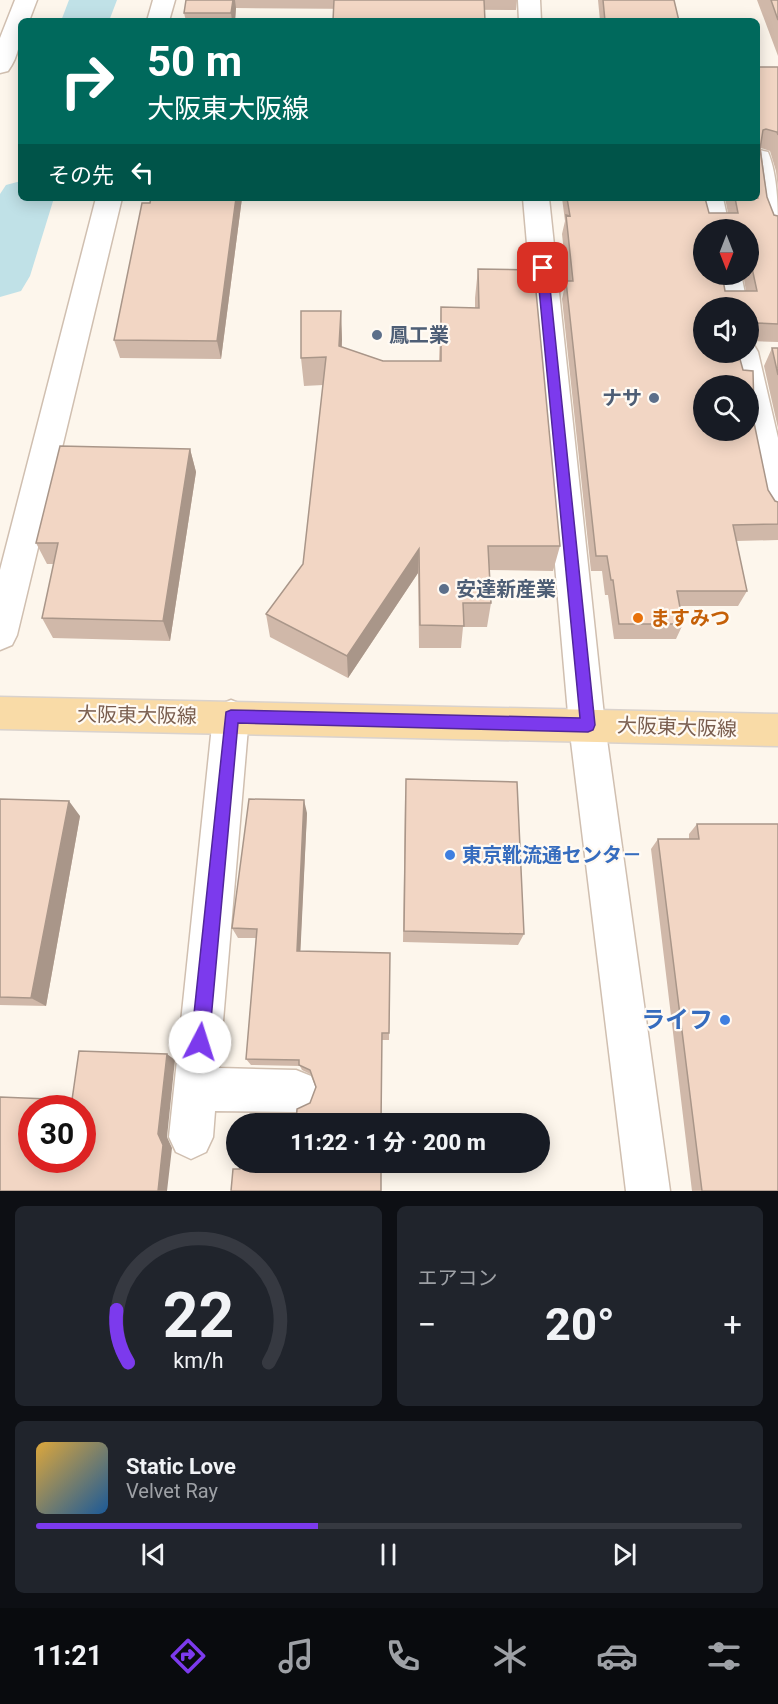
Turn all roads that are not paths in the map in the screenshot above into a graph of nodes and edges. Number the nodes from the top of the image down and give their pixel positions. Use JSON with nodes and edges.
{"nodes":[{"id":1,"x":26,"y":0,"type":"edge"},
{"id":2,"x":164,"y":0,"type":"edge"},
{"id":3,"x":529,"y":0,"type":"edge"},
{"id":4,"x":19,"y":18,"type":"edge"},
{"id":5,"x":159,"y":18,"type":"edge"},
{"id":6,"x":530,"y":18,"type":"edge"},
{"id":7,"x":18,"y":20,"type":"edge"},
{"id":8,"x":0,"y":66,"type":"edge"},
{"id":9,"x":765,"y":158,"type":"edge"},
{"id":10,"x":108,"y":201,"type":"edge"},
{"id":11,"x":536,"y":201,"type":"edge"},
{"id":12,"x":711,"y":201,"type":"edge"},
{"id":13,"x":715,"y":219,"type":"edge"},
{"id":14,"x":778,"y":227,"type":"edge"},
{"id":15,"x":745,"y":363,"type":"edge"},
{"id":16,"x":778,"y":506,"type":"edge"},
{"id":17,"x":0,"y":635,"type":"edge"},
{"id":18,"x":0,"y":713,"type":"edge"},
{"id":19,"x":231,"y":716,"type":"junction"},
{"id":20,"x":588,"y":725,"type":"junction"},
{"id":21,"x":778,"y":730,"type":"edge"},
{"id":22,"x":196,"y":1089,"type":"junction"},
{"id":23,"x":296,"y":1091,"type":"dead end"},
{"id":24,"x":191,"y":1137,"type":"dead end"},
{"id":25,"x":648,"y":1191,"type":"edge"}],
"edges":[{"from":1,"to":4,"type":"street"},
{"from":2,"to":5,"type":"street"},
{"from":3,"to":6,"type":"street"},
{"from":7,"to":8,"type":"street"},
{"from":9,"to":14,"type":"street"},
{"from":10,"to":17,"type":"street"},
{"from":11,"to":20,"type":"street"},
{"from":12,"to":13,"type":"street"},
{"from":15,"to":16,"type":"street"},
{"from":18,"to":19,"type":"main road","name":"大阪東大阪線"},
{"from":19,"to":20,"type":"main road","name":"大阪東大阪線"},
{"from":19,"to":22,"type":"street"},
{"from":20,"to":21,"type":"main road","name":"大阪東大阪線"},
{"from":20,"to":25,"type":"street"},
{"from":22,"to":23,"type":"street"},
{"from":22,"to":24,"type":"street"}]}
